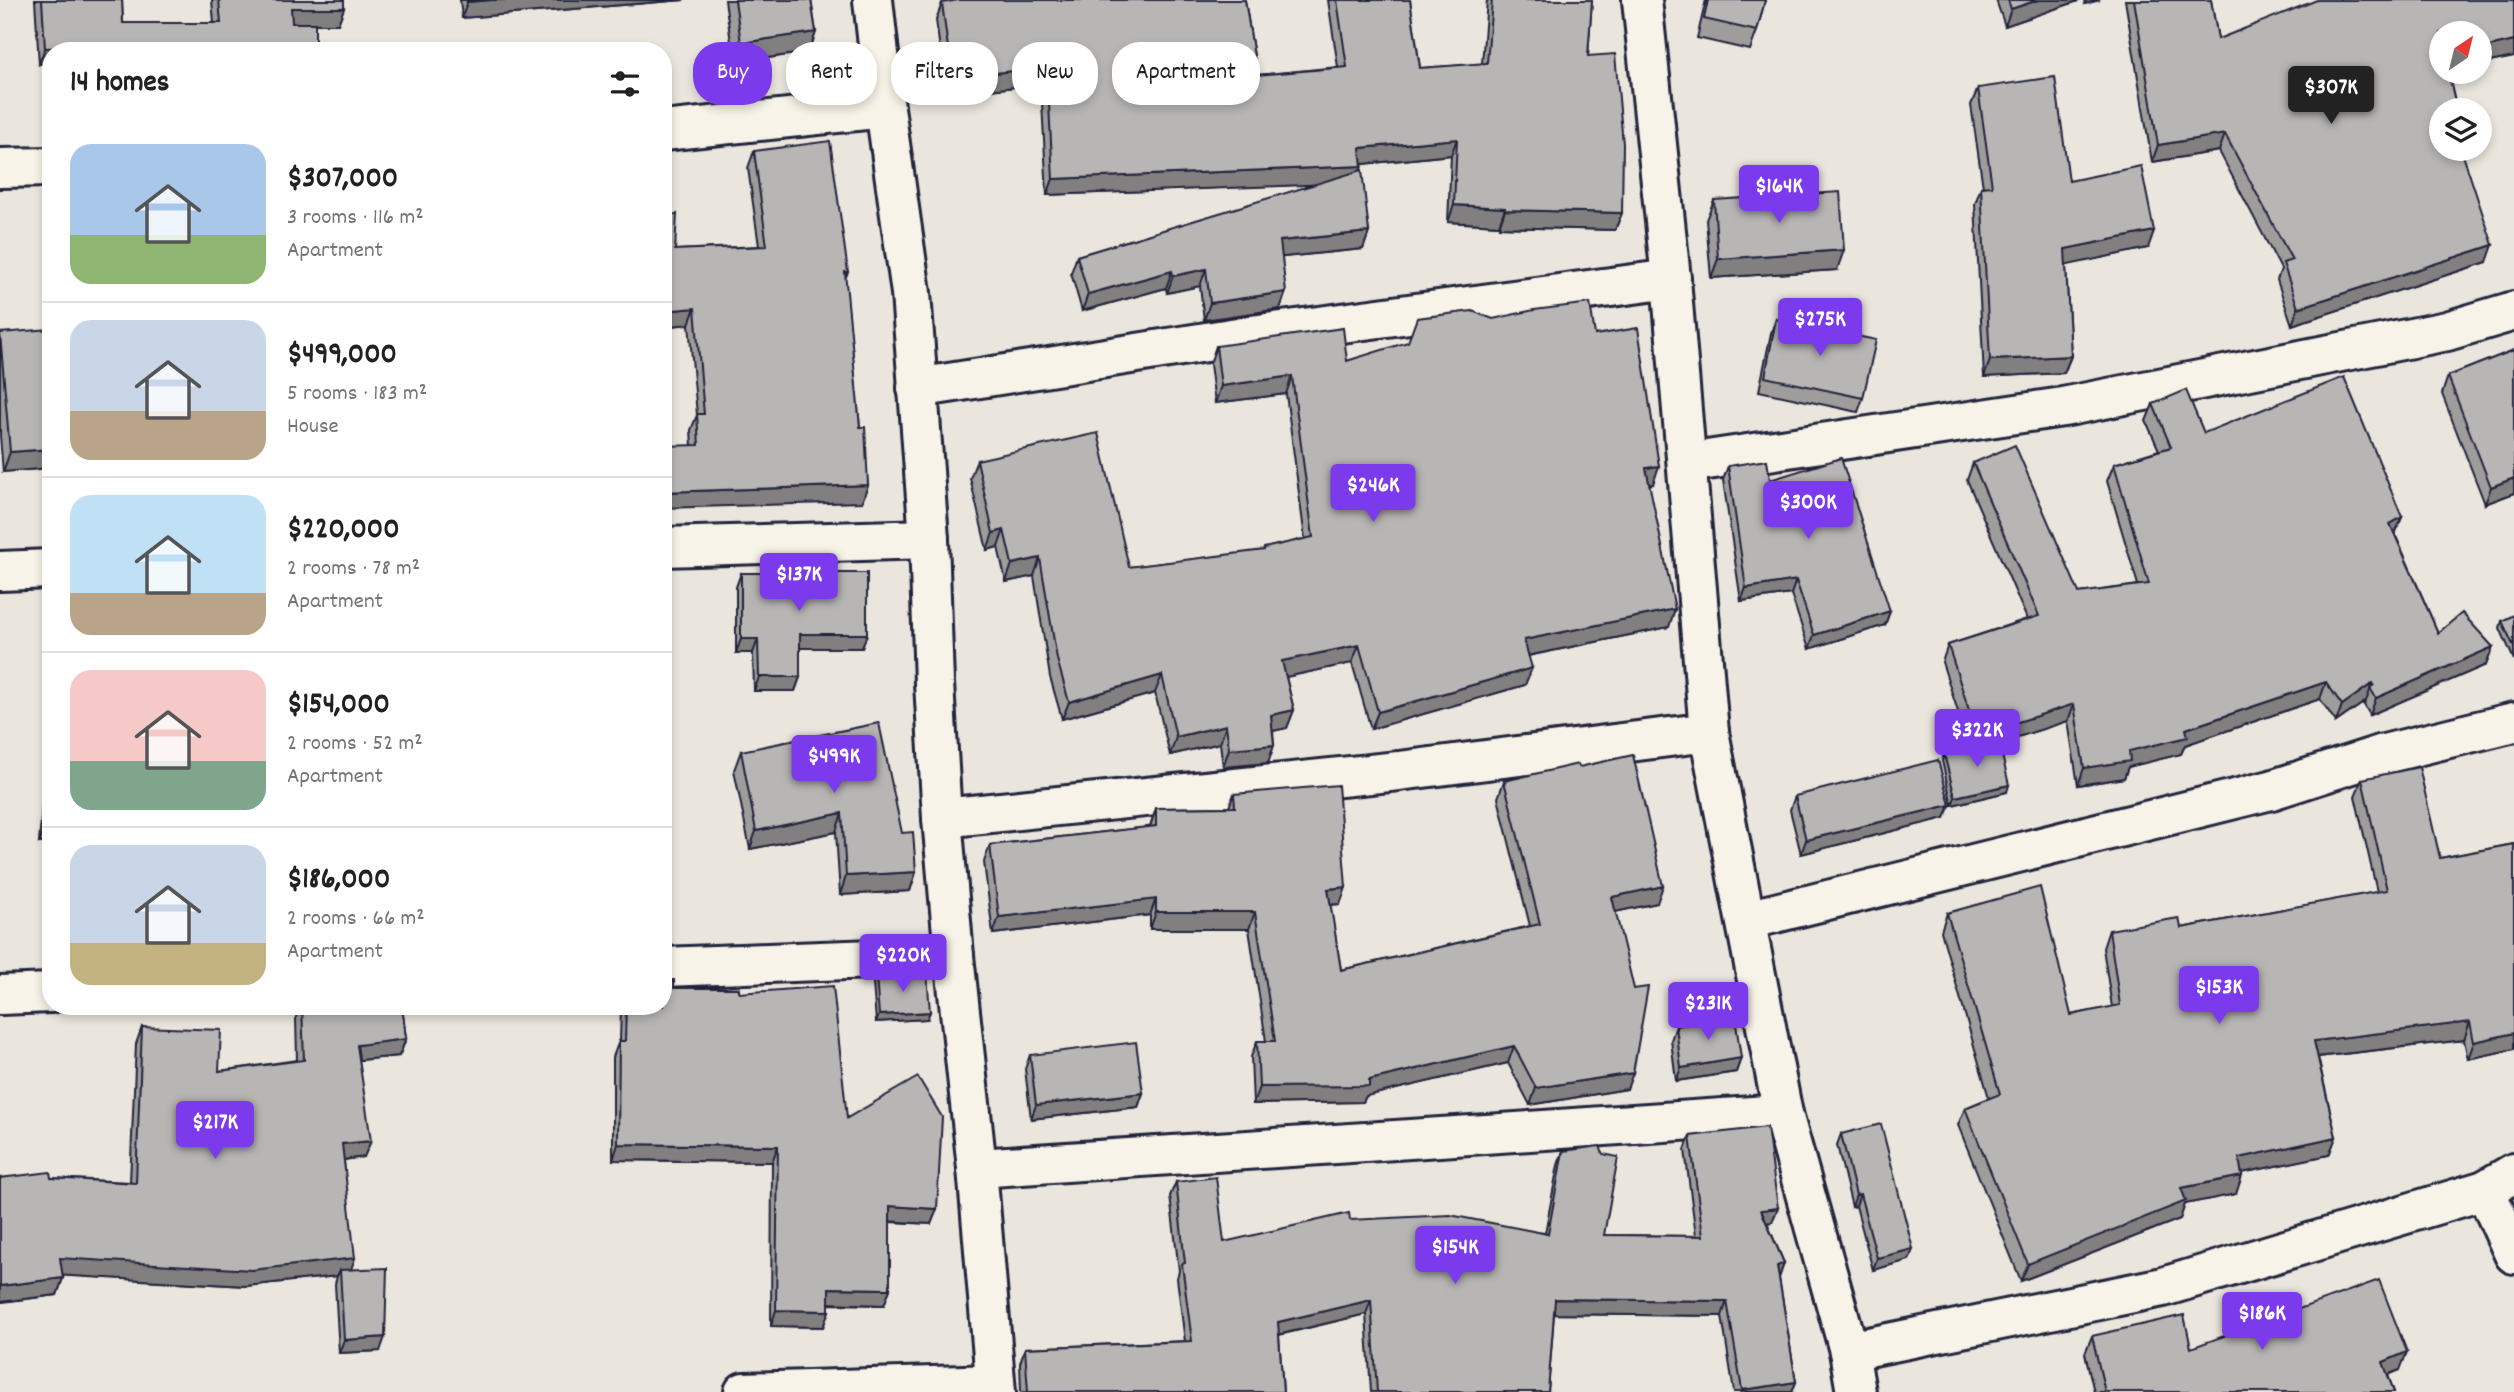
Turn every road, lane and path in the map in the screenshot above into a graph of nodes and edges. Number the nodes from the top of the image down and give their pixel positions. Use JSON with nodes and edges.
{"nodes":[{"id":1,"x":873,"y":0,"type":"edge"},
{"id":2,"x":1642,"y":0,"type":"edge"},
{"id":3,"x":885,"y":108,"type":"junction"},
{"id":4,"x":672,"y":130,"type":"edge"},
{"id":5,"x":42,"y":167,"type":"edge"},
{"id":6,"x":0,"y":168,"type":"edge"},
{"id":7,"x":1671,"y":279,"type":"junction"},
{"id":8,"x":2514,"y":311,"type":"edge"},
{"id":9,"x":917,"y":388,"type":"junction"},
{"id":10,"x":1687,"y":463,"type":"junction"},
{"id":11,"x":929,"y":539,"type":"junction"},
{"id":12,"x":672,"y":547,"type":"edge"},
{"id":13,"x":42,"y":570,"type":"edge"},
{"id":14,"x":0,"y":572,"type":"edge"},
{"id":15,"x":2514,"y":722,"type":"edge"},
{"id":16,"x":1709,"y":732,"type":"junction"},
{"id":17,"x":942,"y":818,"type":"junction"},
{"id":18,"x":1747,"y":920,"type":"junction"},
{"id":19,"x":954,"y":956,"type":"junction"},
{"id":20,"x":672,"y":967,"type":"edge"},
{"id":21,"x":42,"y":993,"type":"edge"},
{"id":22,"x":0,"y":995,"type":"edge"},
{"id":23,"x":1783,"y":1114,"type":"junction"},
{"id":24,"x":977,"y":1168,"type":"junction"},
{"id":25,"x":2500,"y":1182,"type":"edge"},
{"id":26,"x":2514,"y":1254,"type":"edge"},
{"id":27,"x":1849,"y":1351,"type":"junction"},
{"id":28,"x":995,"y":1388,"type":"edge"},
{"id":29,"x":744,"y":1392,"type":"edge"},
{"id":30,"x":1856,"y":1392,"type":"edge"}],
"edges":[{"from":1,"to":3,"type":"street"},
{"from":2,"to":7,"type":"street"},
{"from":3,"to":4,"type":"street"},
{"from":3,"to":9,"type":"street"},
{"from":5,"to":6,"type":"street"},
{"from":7,"to":9,"type":"street"},
{"from":7,"to":10,"type":"street"},
{"from":8,"to":10,"type":"street"},
{"from":9,"to":11,"type":"street"},
{"from":10,"to":16,"type":"street"},
{"from":11,"to":12,"type":"street"},
{"from":11,"to":17,"type":"street"},
{"from":13,"to":14,"type":"street"},
{"from":15,"to":18,"type":"street"},
{"from":16,"to":17,"type":"street"},
{"from":16,"to":18,"type":"street"},
{"from":17,"to":19,"type":"street"},
{"from":18,"to":23,"type":"street"},
{"from":19,"to":20,"type":"street"},
{"from":19,"to":24,"type":"street"},
{"from":21,"to":22,"type":"street"},
{"from":23,"to":24,"type":"street"},
{"from":23,"to":27,"type":"street"},
{"from":24,"to":28,"type":"street"},
{"from":25,"to":26,"type":"street"},
{"from":25,"to":27,"type":"street"},
{"from":27,"to":30,"type":"street"},
{"from":28,"to":29,"type":"street"}]}
